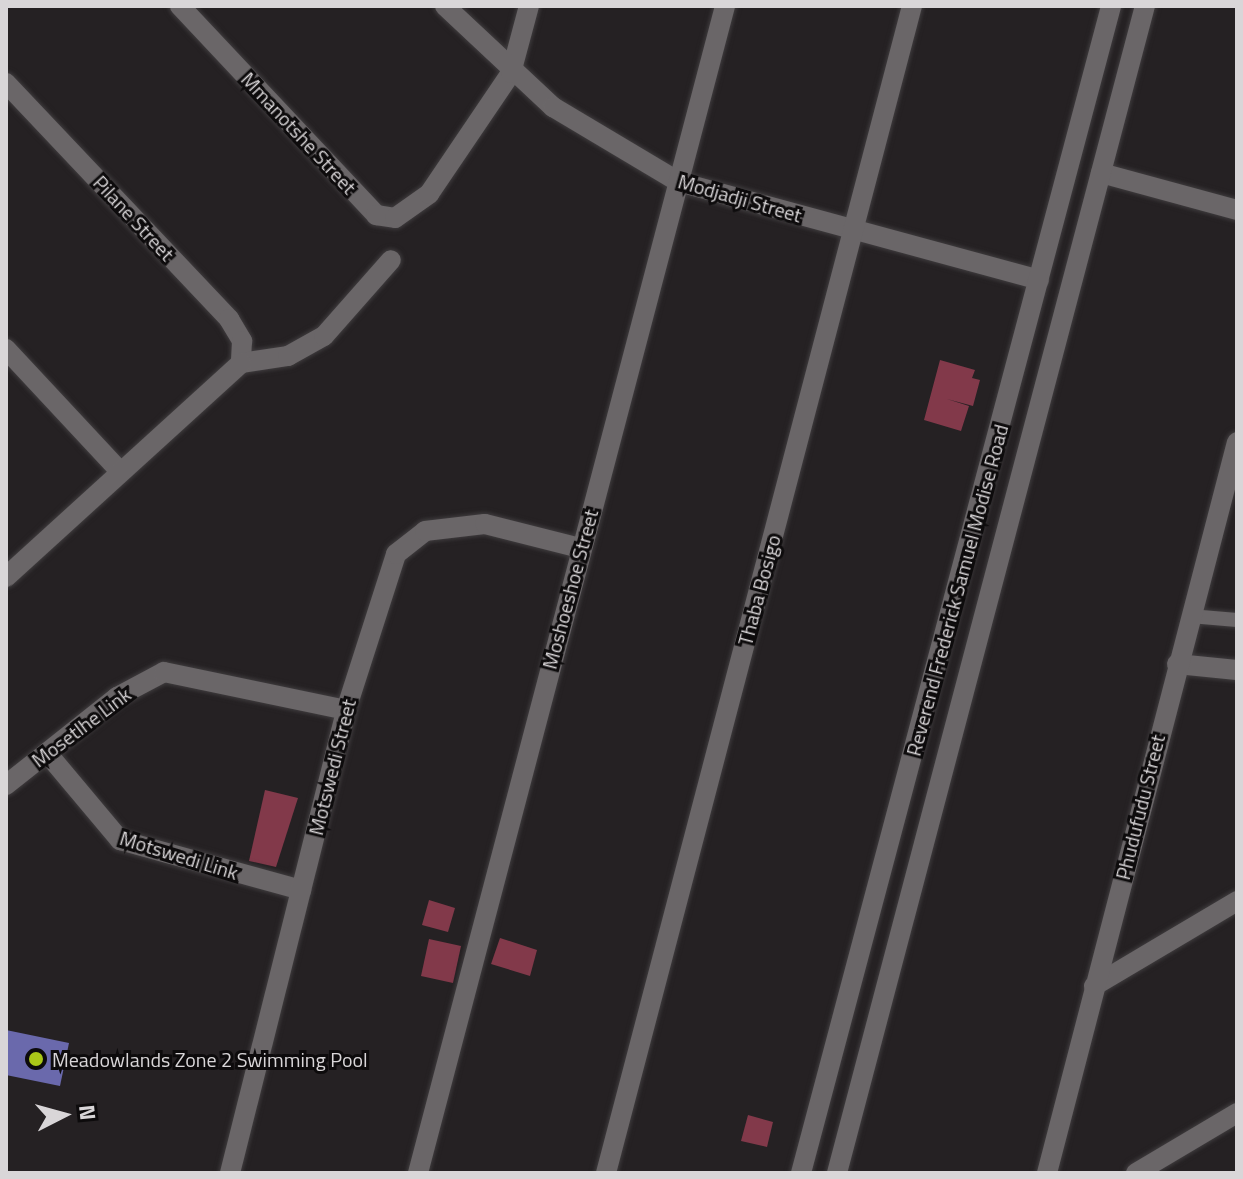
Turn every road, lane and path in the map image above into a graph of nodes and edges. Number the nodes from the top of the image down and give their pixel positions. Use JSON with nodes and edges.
{"nodes":[{"id":1,"x":180,"y":6,"type":"edge"},
{"id":2,"x":445,"y":6,"type":"edge"},
{"id":3,"x":529,"y":6,"type":"edge"},
{"id":4,"x":725,"y":6,"type":"edge"},
{"id":5,"x":912,"y":6,"type":"edge"},
{"id":6,"x":1111,"y":6,"type":"edge"},
{"id":7,"x":1145,"y":6,"type":"edge"},
{"id":8,"x":511,"y":73,"type":"junction"},
{"id":9,"x":6,"y":83,"type":"edge"},
{"id":10,"x":1101,"y":173,"type":"junction"},
{"id":11,"x":679,"y":182,"type":"junction"},
{"id":12,"x":1237,"y":210,"type":"edge"},
{"id":13,"x":853,"y":230,"type":"junction"},
{"id":14,"x":391,"y":260,"type":"dead end"},
{"id":15,"x":1039,"y":280,"type":"junction"},
{"id":16,"x":6,"y":349,"type":"edge"},
{"id":17,"x":241,"y":363,"type":"junction"},
{"id":18,"x":1237,"y":442,"type":"edge"},
{"id":19,"x":117,"y":468,"type":"junction"},
{"id":20,"x":580,"y":548,"type":"junction"},
{"id":21,"x":6,"y":577,"type":"edge"},
{"id":22,"x":1190,"y":616,"type":"junction"},
{"id":23,"x":1237,"y":620,"type":"edge"},
{"id":24,"x":1177,"y":664,"type":"junction"},
{"id":25,"x":1237,"y":670,"type":"edge"},
{"id":26,"x":346,"y":710,"type":"junction"},
{"id":27,"x":47,"y":753,"type":"junction"},
{"id":28,"x":6,"y":785,"type":"edge"},
{"id":29,"x":301,"y":890,"type":"junction"},
{"id":30,"x":1237,"y":901,"type":"edge"},
{"id":31,"x":1094,"y":986,"type":"junction"},
{"id":32,"x":1237,"y":1113,"type":"edge"},
{"id":33,"x":230,"y":1173,"type":"edge"},
{"id":34,"x":418,"y":1173,"type":"edge"},
{"id":35,"x":606,"y":1173,"type":"edge"},
{"id":36,"x":801,"y":1173,"type":"edge"},
{"id":37,"x":837,"y":1173,"type":"edge"},
{"id":38,"x":1047,"y":1173,"type":"edge"},
{"id":39,"x":1136,"y":1173,"type":"edge"}],
"edges":[{"from":1,"to":8,"type":"street","name":"Mmanotshe Street"},
{"from":2,"to":8,"type":"street","name":"Modjadji Street"},
{"from":3,"to":8,"type":"street"},
{"from":4,"to":11,"type":"street","name":"Moshoeshoe Street"},
{"from":5,"to":13,"type":"street","name":"Thaba Bosigo"},
{"from":6,"to":15,"type":"street","name":"Reverend Frederick Samuel Modise Road"},
{"from":7,"to":10,"type":"street","name":"Reverend Frederick Samuel Modise Road"},
{"from":8,"to":11,"type":"street","name":"Modjadji Street"},
{"from":9,"to":17,"type":"street","name":"Pilane Street"},
{"from":10,"to":12,"type":"street"},
{"from":10,"to":37,"type":"street","name":"Reverend Frederick Samuel Modise Road"},
{"from":11,"to":13,"type":"street","name":"Modjadji Street"},
{"from":11,"to":20,"type":"street","name":"Moshoeshoe Street"},
{"from":13,"to":15,"type":"street","name":"Modjadji Street"},
{"from":13,"to":35,"type":"street","name":"Thaba Bosigo"},
{"from":14,"to":17,"type":"street"},
{"from":15,"to":36,"type":"street","name":"Reverend Frederick Samuel Modise Road"},
{"from":16,"to":19,"type":"street"},
{"from":17,"to":19,"type":"street"},
{"from":18,"to":22,"type":"street","name":"Phudufudu Street"},
{"from":19,"to":21,"type":"street"},
{"from":20,"to":26,"type":"street","name":"Motswedi Street"},
{"from":20,"to":34,"type":"street","name":"Moshoeshoe Street"},
{"from":22,"to":23,"type":"lane"},
{"from":22,"to":24,"type":"street","name":"Phudufudu Street"},
{"from":24,"to":25,"type":"street"},
{"from":24,"to":31,"type":"street","name":"Phudufudu Street"},
{"from":26,"to":27,"type":"street","name":"Mosetlhe Link"},
{"from":26,"to":29,"type":"street","name":"Motswedi Street"},
{"from":27,"to":28,"type":"street","name":"Mosetlhe Link"},
{"from":27,"to":29,"type":"street","name":"Motswedi Link"},
{"from":29,"to":33,"type":"street","name":"Motswedi Street"},
{"from":30,"to":31,"type":"street"},
{"from":31,"to":38,"type":"street","name":"Phudufudu Street"},
{"from":32,"to":39,"type":"street"}]}
